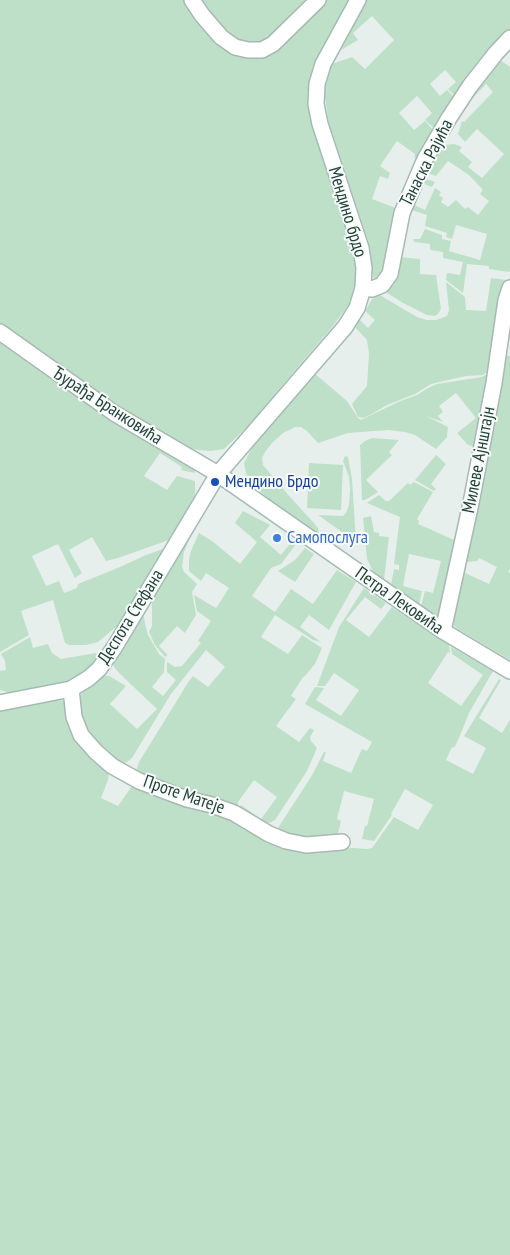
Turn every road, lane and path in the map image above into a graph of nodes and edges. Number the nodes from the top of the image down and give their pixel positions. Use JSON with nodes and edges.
{"nodes":[{"id":1,"x":192,"y":0,"type":"edge"},
{"id":2,"x":318,"y":0,"type":"edge"},
{"id":3,"x":358,"y":0,"type":"edge"},
{"id":4,"x":510,"y":38,"type":"edge"},
{"id":5,"x":363,"y":288,"type":"junction"},
{"id":6,"x":510,"y":288,"type":"edge"},
{"id":7,"x":0,"y":332,"type":"edge"},
{"id":8,"x":218,"y":474,"type":"junction"},
{"id":9,"x":443,"y":631,"type":"junction"},
{"id":10,"x":510,"y":671,"type":"edge"},
{"id":11,"x":70,"y":689,"type":"junction"},
{"id":12,"x":0,"y":703,"type":"edge"},
{"id":13,"x":342,"y":842,"type":"dead end"}],
"edges":[{"from":1,"to":2,"type":"street"},
{"from":3,"to":5,"type":"street","name":"Мендино брдо"},
{"from":4,"to":5,"type":"street","name":"Танаска Рајића"},
{"from":5,"to":8,"type":"street","name":"Мендино брдо"},
{"from":6,"to":9,"type":"street","name":"Милеве Ајнштајн"},
{"from":7,"to":8,"type":"street","name":"Ђурађа Бранковића"},
{"from":8,"to":9,"type":"street","name":"Петра Лековића"},
{"from":8,"to":11,"type":"street","name":"Деспота Стефана"},
{"from":9,"to":10,"type":"street","name":"Петра Лековића"},
{"from":11,"to":12,"type":"street","name":"Деспота Стефана"},
{"from":11,"to":13,"type":"street","name":"Проте Матеје"}]}
